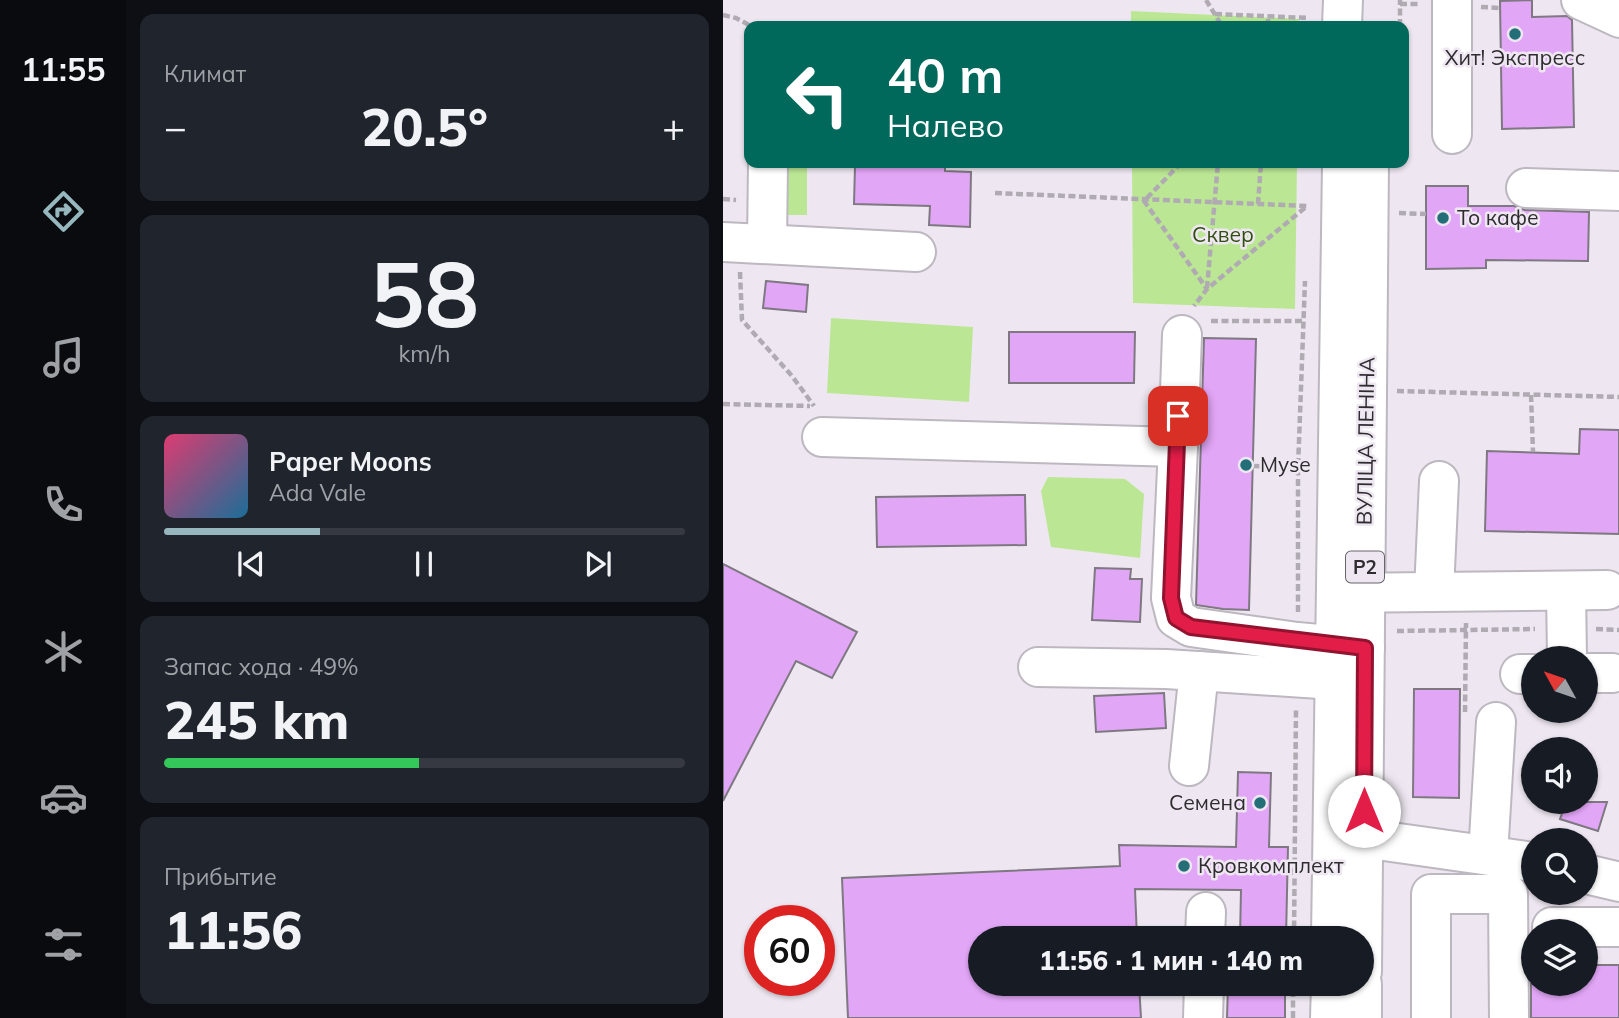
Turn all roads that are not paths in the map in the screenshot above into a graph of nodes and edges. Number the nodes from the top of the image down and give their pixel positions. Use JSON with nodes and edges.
{"nodes":[{"id":1,"x":1343,"y":0,"type":"edge"},
{"id":2,"x":1369,"y":0,"type":"edge"},
{"id":3,"x":1452,"y":0,"type":"edge"},
{"id":4,"x":1581,"y":0,"type":"edge"},
{"id":5,"x":1619,"y":18,"type":"edge"},
{"id":6,"x":1327,"y":21,"type":"edge"},
{"id":7,"x":1369,"y":21,"type":"edge"},
{"id":8,"x":1452,"y":134,"type":"dead end"},
{"id":9,"x":766,"y":168,"type":"edge"},
{"id":10,"x":1342,"y":168,"type":"edge"},
{"id":11,"x":1369,"y":168,"type":"edge"},
{"id":12,"x":1526,"y":188,"type":"dead end"},
{"id":13,"x":1619,"y":191,"type":"edge"},
{"id":14,"x":743,"y":243,"type":"edge"},
{"id":15,"x":916,"y":252,"type":"dead end"},
{"id":16,"x":1188,"y":324,"type":"road end"},
{"id":17,"x":822,"y":437,"type":"dead end"},
{"id":18,"x":1178,"y":447,"type":"junction"},
{"id":19,"x":1439,"y":481,"type":"dead end"},
{"id":20,"x":1566,"y":590,"type":"junction"},
{"id":21,"x":1607,"y":590,"type":"dead end"},
{"id":22,"x":1434,"y":592,"type":"junction"},
{"id":23,"x":1350,"y":593,"type":"junction"},
{"id":24,"x":1566,"y":643,"type":"edge"},
{"id":25,"x":1357,"y":651,"type":"junction"},
{"id":26,"x":1038,"y":667,"type":"dead end"},
{"id":27,"x":1199,"y":671,"type":"junction"},
{"id":28,"x":1496,"y":722,"type":"dead end"},
{"id":29,"x":1190,"y":766,"type":"dead end"},
{"id":30,"x":1348,"y":838,"type":"junction"},
{"id":31,"x":1488,"y":855,"type":"junction"},
{"id":32,"x":1521,"y":860,"type":"edge"},
{"id":33,"x":1598,"y":877,"type":"edge"},
{"id":34,"x":1619,"y":882,"type":"edge"},
{"id":35,"x":1333,"y":926,"type":"edge"},
{"id":36,"x":1357,"y":926,"type":"edge"},
{"id":37,"x":1598,"y":927,"type":"edge"},
{"id":38,"x":1619,"y":927,"type":"edge"},
{"id":39,"x":1204,"y":996,"type":"edge"},
{"id":40,"x":1331,"y":996,"type":"edge"},
{"id":41,"x":1362,"y":996,"type":"edge"},
{"id":42,"x":1203,"y":1018,"type":"edge"},
{"id":43,"x":1330,"y":1018,"type":"edge"},
{"id":44,"x":1362,"y":1018,"type":"edge"},
{"id":45,"x":1431,"y":1018,"type":"edge"},
{"id":46,"x":1509,"y":1018,"type":"edge"}],
"edges":[{"from":1,"to":6,"type":"main road"},
{"from":2,"to":7,"type":"main road"},
{"from":3,"to":8,"type":"main road"},
{"from":4,"to":5,"type":"main road"},
{"from":9,"to":14,"type":"main road"},
{"from":10,"to":23,"type":"main road","name":"ВУЛІЦА ЛЕНІНА","number":"Р2"},
{"from":11,"to":23,"type":"main road","name":"ВУЛІЦА ЛЕНІНА","number":"Р2"},
{"from":12,"to":13,"type":"main road"},
{"from":14,"to":15,"type":"main road"},
{"from":16,"to":18,"type":"main road"},
{"from":17,"to":18,"type":"main road"},
{"from":18,"to":25,"type":"main road"},
{"from":19,"to":22,"type":"main road"},
{"from":20,"to":21,"type":"main road"},
{"from":20,"to":22,"type":"main road"},
{"from":20,"to":24,"type":"main road"},
{"from":22,"to":23,"type":"main road"},
{"from":23,"to":25,"type":"main road","name":"ВУЛІЦА ЛЕНІНА","number":"Р2"},
{"from":25,"to":27,"type":"main road"},
{"from":25,"to":30,"type":"main road","name":"ВУЛІЦА ЛЕНІНА","number":"Р2"},
{"from":26,"to":27,"type":"main road"},
{"from":27,"to":29,"type":"main road"},
{"from":28,"to":31,"type":"main road"},
{"from":30,"to":31,"type":"main road"},
{"from":30,"to":35,"type":"main road","name":"ВУЛІЦА ЛЕНІНА","number":"Р2"},
{"from":30,"to":36,"type":"main road","name":"ВУЛІЦА ЛЕНІНА","number":"Р2"},
{"from":31,"to":32,"type":"main road"},
{"from":33,"to":34,"type":"main road"},
{"from":37,"to":38,"type":"main road"},
{"from":39,"to":42,"type":"main road"},
{"from":40,"to":43,"type":"main road"},
{"from":41,"to":44,"type":"main road"},
{"from":45,"to":46,"type":"main road"}]}
